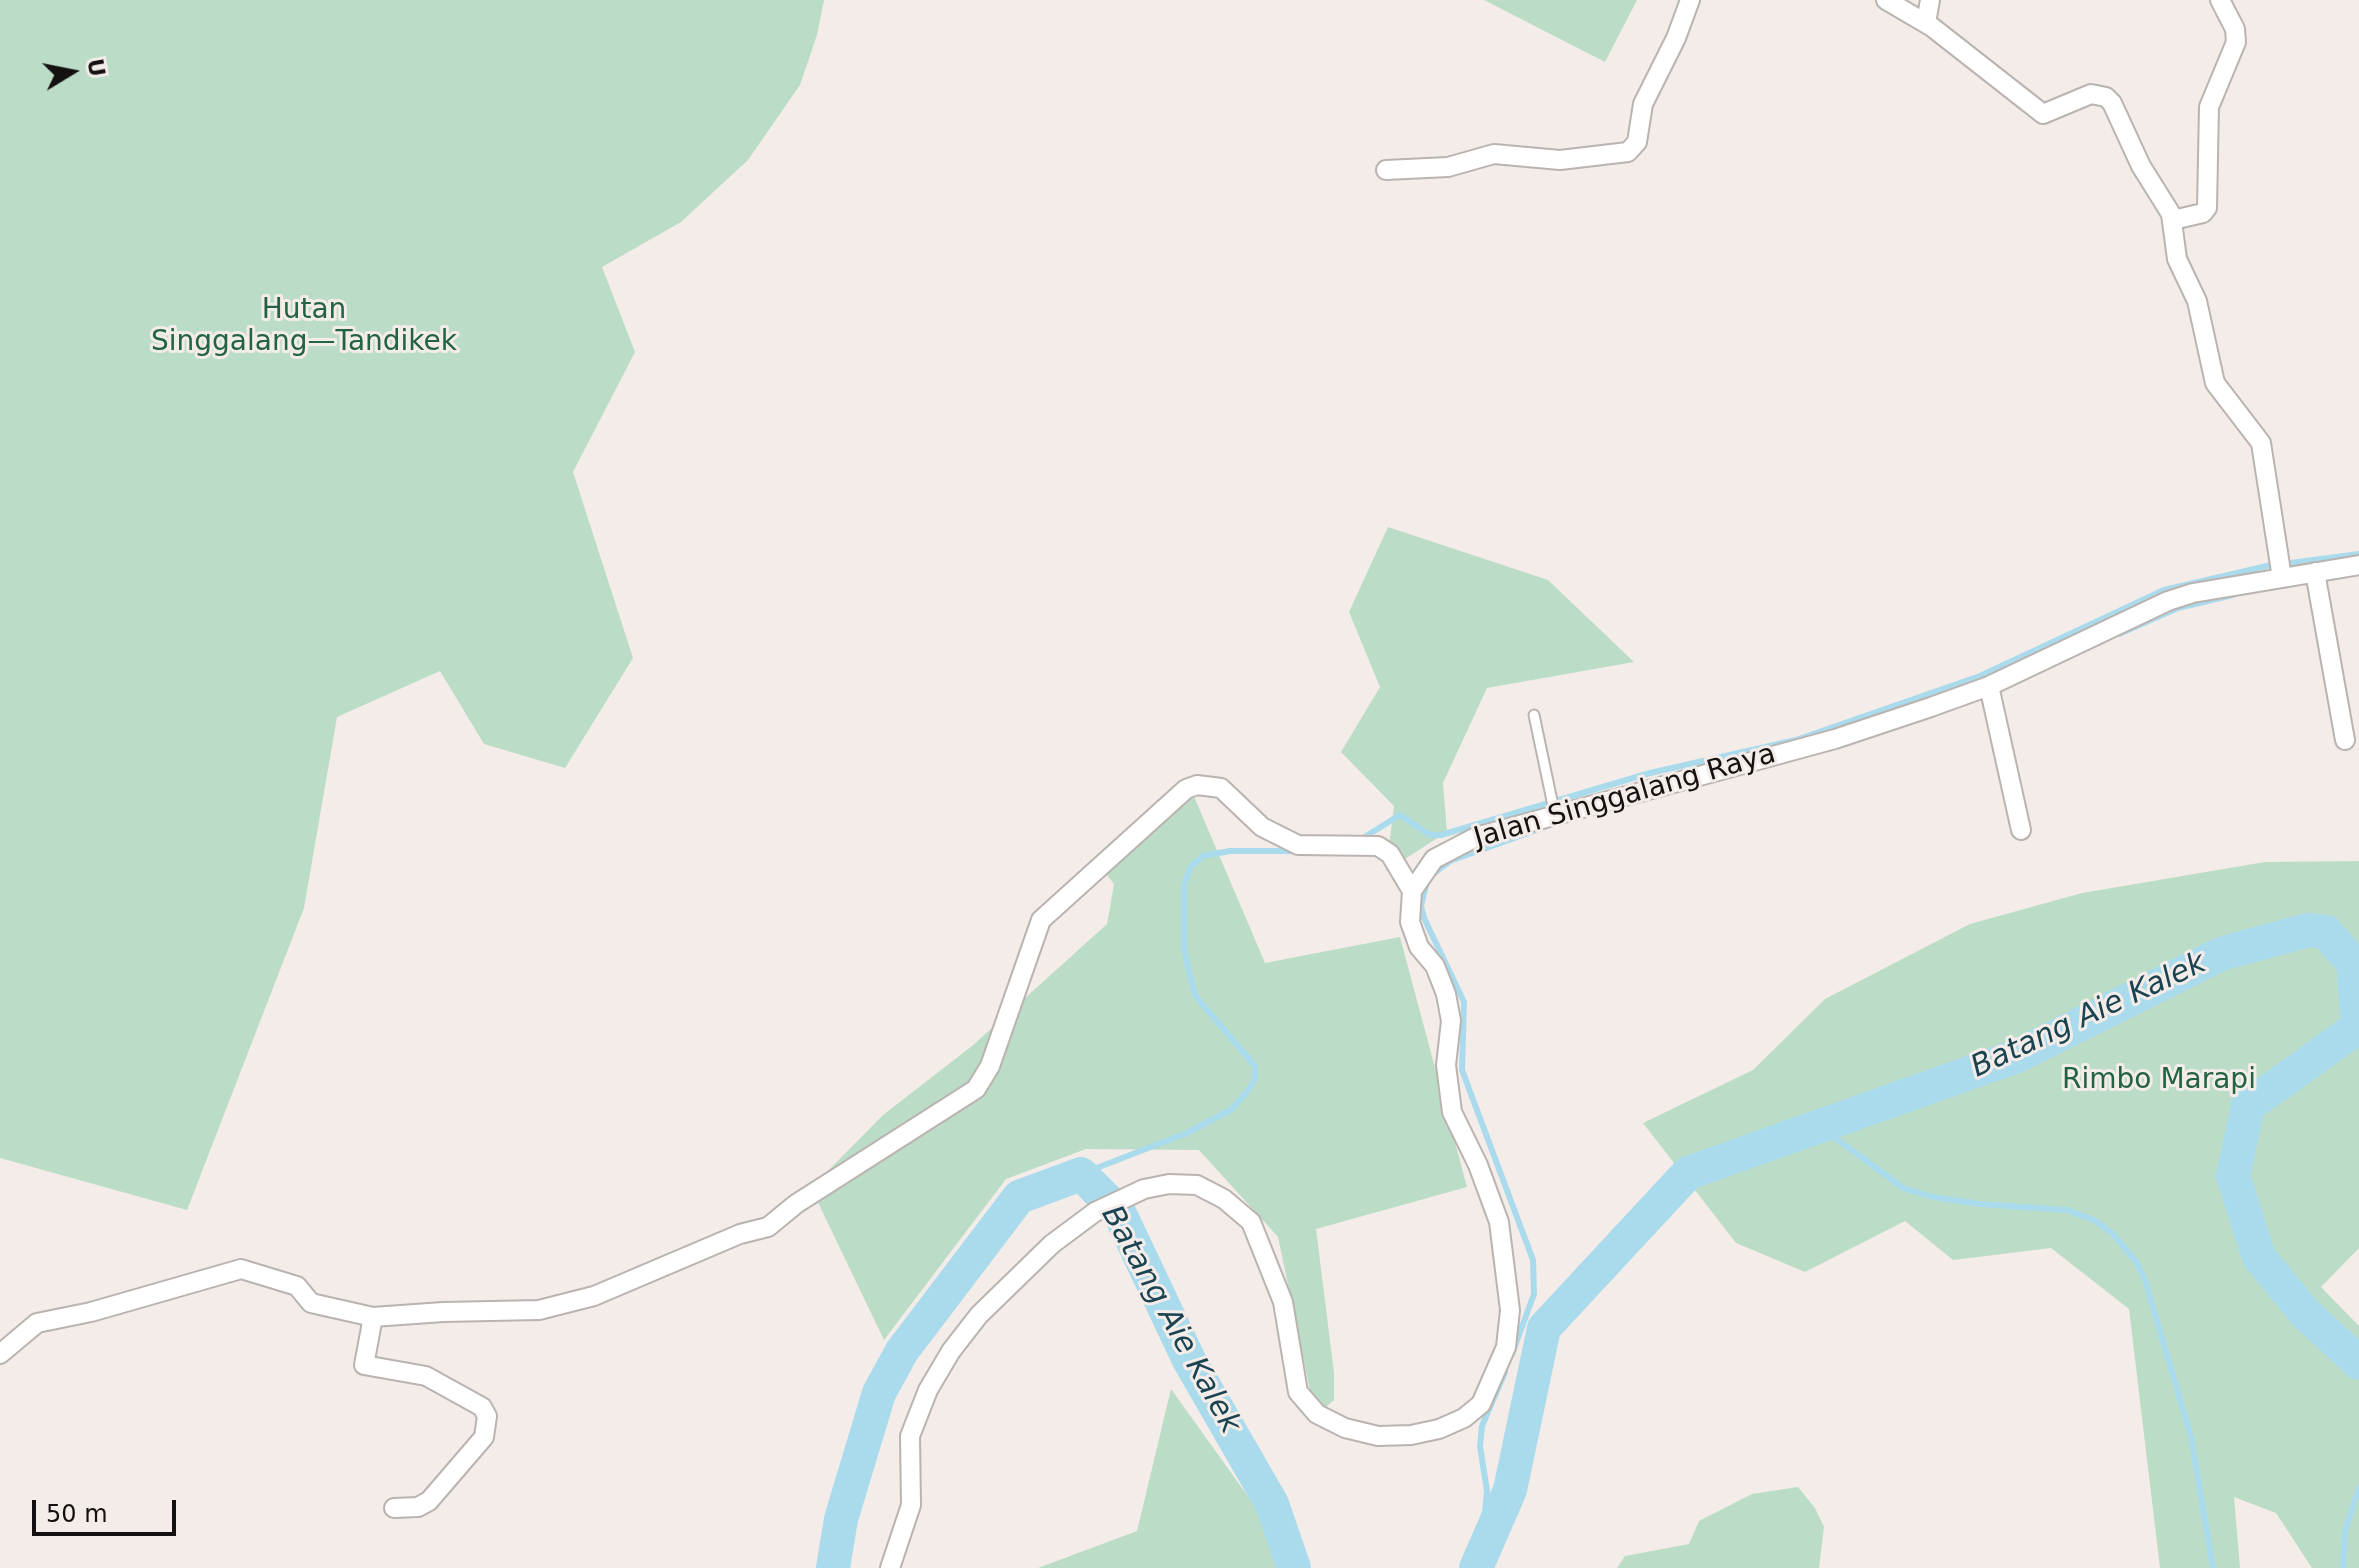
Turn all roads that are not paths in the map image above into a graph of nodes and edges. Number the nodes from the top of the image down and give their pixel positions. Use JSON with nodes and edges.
{"nodes":[{"id":1,"x":1690,"y":0,"type":"edge"},
{"id":2,"x":1886,"y":0,"type":"edge"},
{"id":3,"x":1930,"y":0,"type":"edge"},
{"id":4,"x":2220,"y":0,"type":"edge"},
{"id":5,"x":1926,"y":23,"type":"junction"},
{"id":6,"x":1386,"y":170,"type":"dead end"},
{"id":7,"x":2173,"y":220,"type":"junction"},
{"id":8,"x":2359,"y":565,"type":"edge"},
{"id":9,"x":2315,"y":572,"type":"junction"},
{"id":10,"x":2282,"y":578,"type":"junction"},
{"id":11,"x":1989,"y":686,"type":"junction"},
{"id":12,"x":1534,"y":715,"type":"dead end"},
{"id":13,"x":2345,"y":740,"type":"dead end"},
{"id":14,"x":1555,"y":815,"type":"junction"},
{"id":15,"x":2021,"y":830,"type":"dead end"},
{"id":16,"x":1412,"y":891,"type":"junction"},
{"id":17,"x":373,"y":1317,"type":"junction"},
{"id":18,"x":0,"y":1354,"type":"edge"},
{"id":19,"x":394,"y":1508,"type":"dead end"},
{"id":20,"x":890,"y":1568,"type":"edge"}],
"edges":[{"from":1,"to":6,"type":"street"},
{"from":2,"to":5,"type":"street"},
{"from":3,"to":5,"type":"street"},
{"from":4,"to":7,"type":"street"},
{"from":5,"to":7,"type":"street"},
{"from":7,"to":10,"type":"street"},
{"from":8,"to":9,"type":"street","name":"Jalan Singgalang Raya"},
{"from":9,"to":10,"type":"street","name":"Jalan Singgalang Raya"},
{"from":9,"to":13,"type":"street"},
{"from":10,"to":11,"type":"street","name":"Jalan Singgalang Raya"},
{"from":11,"to":14,"type":"street","name":"Jalan Singgalang Raya"},
{"from":11,"to":15,"type":"street"},
{"from":12,"to":14,"type":"lane"},
{"from":14,"to":16,"type":"street","name":"Jalan Singgalang Raya"},
{"from":16,"to":17,"type":"street"},
{"from":16,"to":20,"type":"street"},
{"from":17,"to":18,"type":"street"},
{"from":17,"to":19,"type":"street"}]}
